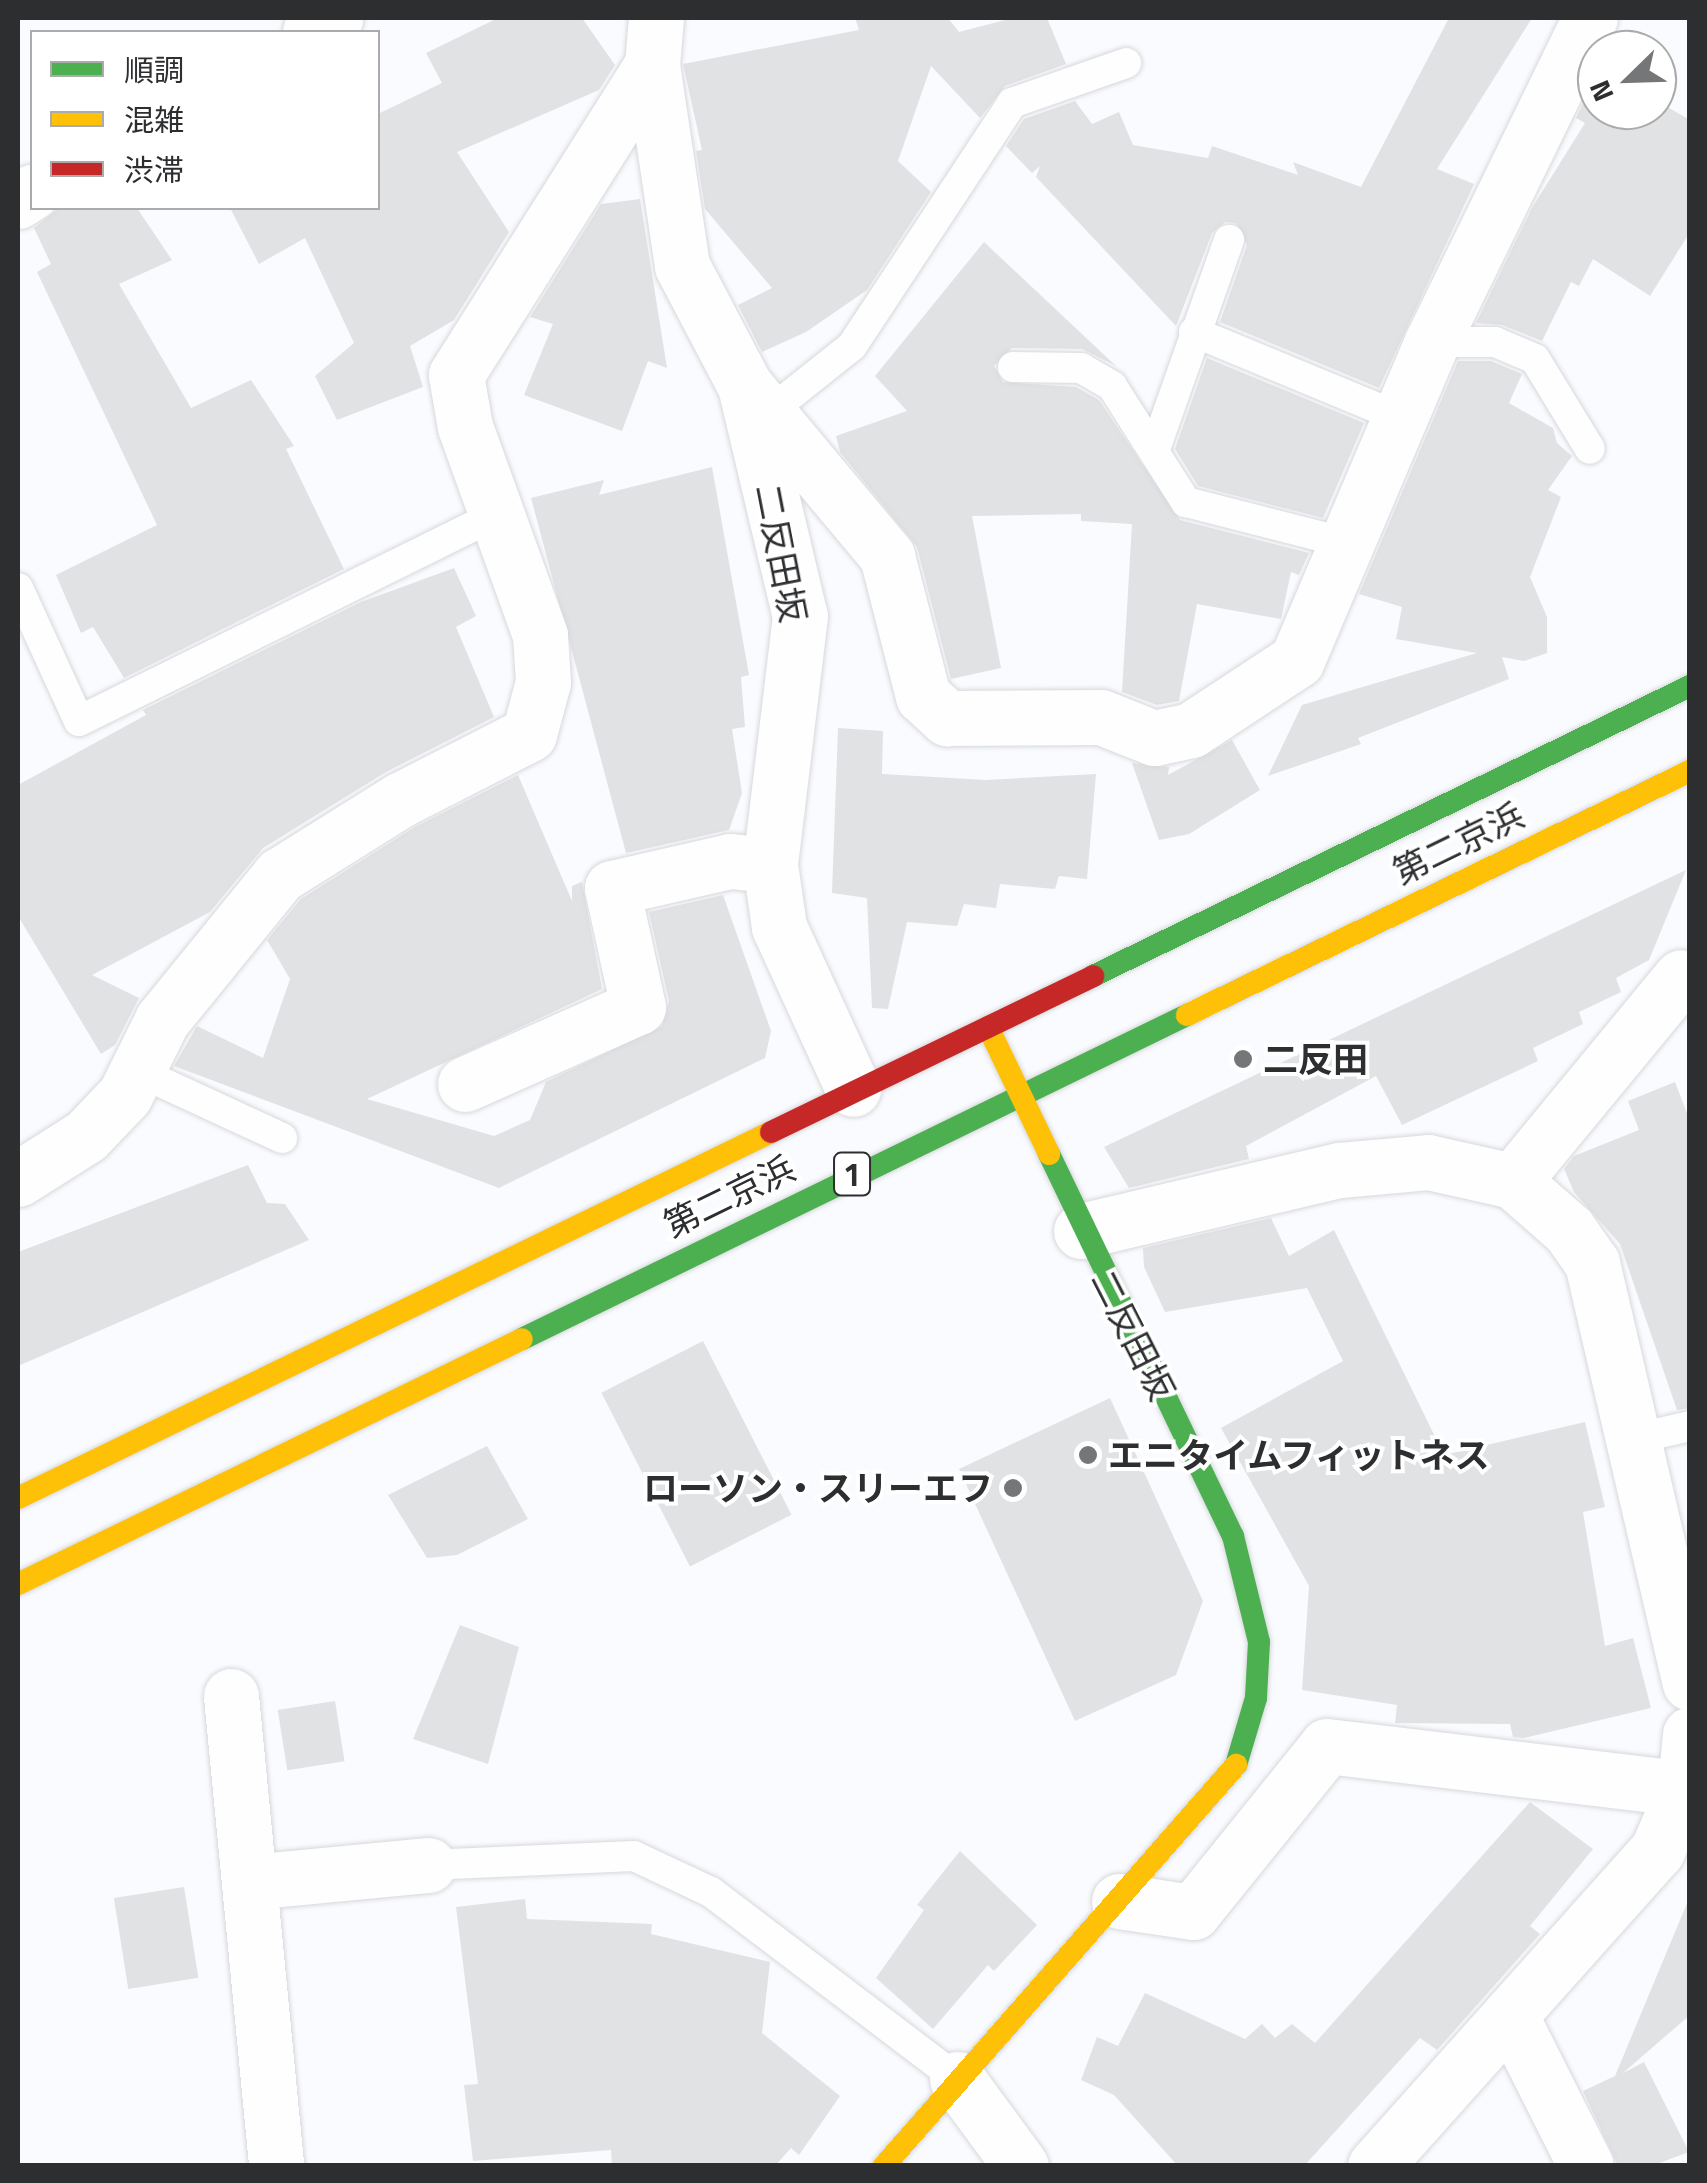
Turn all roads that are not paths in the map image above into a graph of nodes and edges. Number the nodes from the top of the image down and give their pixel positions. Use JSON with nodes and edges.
{"nodes":[{"id":1,"x":1590,"y":18,"type":"edge"},
{"id":2,"x":654,"y":41,"type":"edge"},
{"id":3,"x":1126,"y":63,"type":"dead end"},
{"id":4,"x":1229,"y":240,"type":"dead end"},
{"id":5,"x":1194,"y":332,"type":"junction"},
{"id":6,"x":1432,"y":342,"type":"junction"},
{"id":7,"x":1013,"y":367,"type":"dead end"},
{"id":8,"x":756,"y":400,"type":"junction"},
{"id":9,"x":1402,"y":418,"type":"junction"},
{"id":10,"x":1155,"y":448,"type":"junction"},
{"id":11,"x":1590,"y":448,"type":"dead end"},
{"id":12,"x":494,"y":515,"type":"junction"},
{"id":13,"x":1347,"y":543,"type":"junction"},
{"id":14,"x":18,"y":588,"type":"edge"},
{"id":15,"x":1690,"y":686,"type":"edge"},
{"id":16,"x":1690,"y":771,"type":"edge"},
{"id":17,"x":770,"y":865,"type":"junction"},
{"id":18,"x":1681,"y":977,"type":"dead end"},
{"id":19,"x":988,"y":1027,"type":"junction"},
{"id":20,"x":137,"y":1071,"type":"junction"},
{"id":21,"x":466,"y":1084,"type":"dead end"},
{"id":22,"x":853,"y":1090,"type":"junction"},
{"id":23,"x":1019,"y":1092,"type":"junction"},
{"id":24,"x":282,"y":1138,"type":"dead end"},
{"id":25,"x":18,"y":1179,"type":"edge"},
{"id":26,"x":1513,"y":1182,"type":"junction"},
{"id":27,"x":1081,"y":1231,"type":"junction"},
{"id":28,"x":1690,"y":1426,"type":"edge"},
{"id":29,"x":1633,"y":1438,"type":"junction"},
{"id":30,"x":18,"y":1498,"type":"edge"},
{"id":31,"x":18,"y":1584,"type":"edge"},
{"id":32,"x":1690,"y":1683,"type":"edge"},
{"id":33,"x":231,"y":1696,"type":"dead end"},
{"id":34,"x":1688,"y":1770,"type":"edge"},
{"id":35,"x":428,"y":1865,"type":"joint"},
{"id":36,"x":249,"y":1882,"type":"junction"},
{"id":37,"x":1119,"y":1901,"type":"junction"},
{"id":38,"x":1510,"y":2014,"type":"junction"},
{"id":39,"x":957,"y":2079,"type":"junction"},
{"id":40,"x":276,"y":2166,"type":"edge"},
{"id":41,"x":884,"y":2166,"type":"edge"},
{"id":42,"x":1021,"y":2166,"type":"edge"},
{"id":43,"x":1375,"y":2166,"type":"edge"},
{"id":44,"x":1586,"y":2166,"type":"edge"}],
"edges":[{"from":1,"to":6,"type":"street"},
{"from":2,"to":8,"type":"street","name":"二反田坂"},
{"from":2,"to":12,"type":"street"},
{"from":3,"to":8,"type":"lane"},
{"from":4,"to":5,"type":"lane"},
{"from":5,"to":9,"type":"lane"},
{"from":5,"to":10,"type":"lane"},
{"from":6,"to":9,"type":"street"},
{"from":6,"to":11,"type":"lane"},
{"from":7,"to":10,"type":"lane"},
{"from":8,"to":13,"type":"street"},
{"from":8,"to":17,"type":"street","name":"二反田坂"},
{"from":9,"to":13,"type":"street"},
{"from":10,"to":13,"type":"lane"},
{"from":12,"to":14,"type":"lane"},
{"from":12,"to":20,"type":"street"},
{"from":15,"to":19,"type":"main road","name":"第二京浜","number":"1"},
{"from":16,"to":23,"type":"main road","name":"第二京浜","number":"1"},
{"from":17,"to":21,"type":"street"},
{"from":17,"to":22,"type":"street","name":"二反田坂"},
{"from":18,"to":26,"type":"street"},
{"from":19,"to":22,"type":"main road","name":"第二京浜","number":"1"},
{"from":19,"to":23,"type":"main road","name":"二反田坂"},
{"from":20,"to":24,"type":"lane"},
{"from":20,"to":25,"type":"street"},
{"from":22,"to":30,"type":"main road","name":"第二京浜","number":"1"},
{"from":23,"to":27,"type":"main road","name":"二反田坂"},
{"from":23,"to":31,"type":"main road","name":"第二京浜","number":"1"},
{"from":26,"to":27,"type":"street"},
{"from":26,"to":29,"type":"street"},
{"from":27,"to":37,"type":"main road","name":"二反田坂"},
{"from":28,"to":29,"type":"lane"},
{"from":29,"to":32,"type":"street"},
{"from":33,"to":36,"type":"street"},
{"from":34,"to":37,"type":"street"},
{"from":34,"to":38,"type":"street"},
{"from":35,"to":36,"type":"street"},
{"from":35,"to":39,"type":"lane"},
{"from":36,"to":40,"type":"street"},
{"from":37,"to":39,"type":"main road","name":"二反田坂"},
{"from":38,"to":43,"type":"street"},
{"from":38,"to":44,"type":"street"},
{"from":39,"to":41,"type":"main road","name":"二反田坂"},
{"from":39,"to":42,"type":"street"}]}
